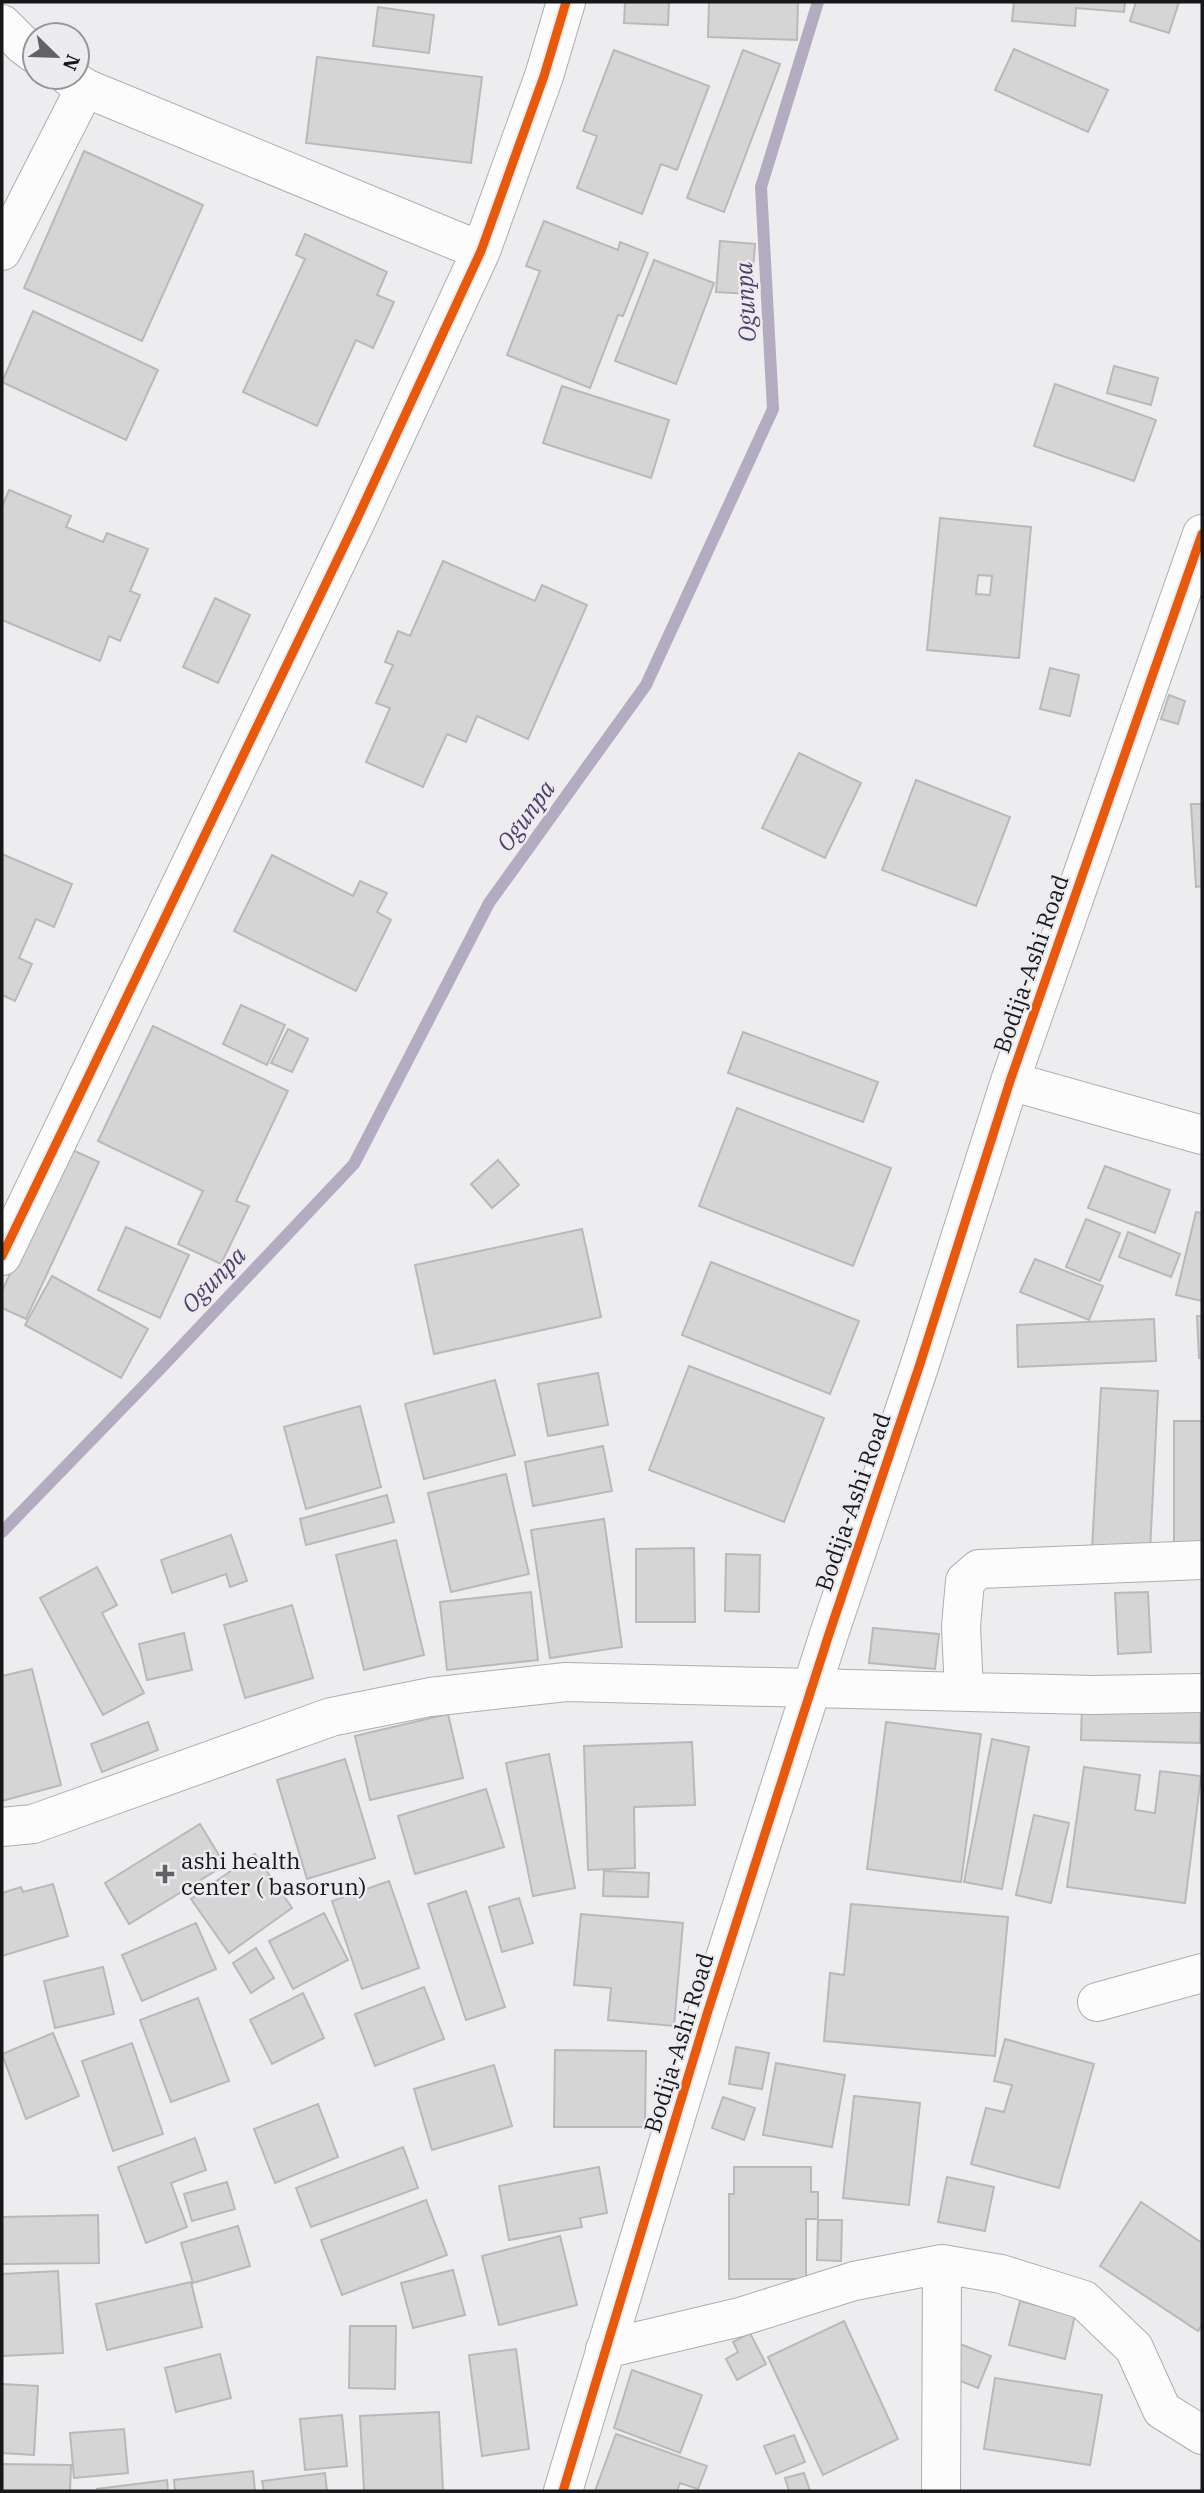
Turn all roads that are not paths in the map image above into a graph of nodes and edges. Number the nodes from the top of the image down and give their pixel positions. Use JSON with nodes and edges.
{"nodes":[{"id":1,"x":566,"y":2,"type":"edge"},
{"id":2,"x":2,"y":24,"type":"edge"},
{"id":3,"x":21,"y":43,"type":"edge"},
{"id":4,"x":91,"y":88,"type":"edge"},
{"id":5,"x":73,"y":91,"type":"edge"},
{"id":6,"x":2,"y":251,"type":"edge"},
{"id":7,"x":481,"y":251,"type":"junction"},
{"id":8,"x":1202,"y":534,"type":"edge"},
{"id":9,"x":1010,"y":1081,"type":"junction"},
{"id":10,"x":1202,"y":1135,"type":"edge"},
{"id":11,"x":2,"y":1256,"type":"edge"},
{"id":12,"x":1202,"y":1560,"type":"edge"},
{"id":13,"x":812,"y":1689,"type":"junction"},
{"id":14,"x":964,"y":1692,"type":"junction"},
{"id":15,"x":1202,"y":1693,"type":"edge"},
{"id":16,"x":2,"y":1827,"type":"edge"},
{"id":17,"x":1202,"y":1973,"type":"edge"},
{"id":18,"x":1097,"y":2002,"type":"dead end"},
{"id":19,"x":942,"y":2264,"type":"junction"},
{"id":20,"x":605,"y":2349,"type":"junction"},
{"id":21,"x":1202,"y":2435,"type":"edge"},
{"id":22,"x":563,"y":2491,"type":"edge"},
{"id":23,"x":941,"y":2491,"type":"edge"}],
"edges":[{"from":1,"to":7,"type":"street"},
{"from":2,"to":3,"type":"street"},
{"from":4,"to":7,"type":"street"},
{"from":5,"to":6,"type":"street"},
{"from":7,"to":11,"type":"street"},
{"from":8,"to":9,"type":"street","name":"Bodija-Ashi Road"},
{"from":9,"to":10,"type":"street"},
{"from":9,"to":13,"type":"street","name":"Bodija-Ashi Road"},
{"from":12,"to":14,"type":"street"},
{"from":13,"to":14,"type":"street"},
{"from":13,"to":16,"type":"street"},
{"from":13,"to":20,"type":"street","name":"Bodija-Ashi Road"},
{"from":14,"to":15,"type":"street"},
{"from":17,"to":18,"type":"street"},
{"from":19,"to":20,"type":"street"},
{"from":19,"to":21,"type":"street"},
{"from":19,"to":23,"type":"street"},
{"from":20,"to":22,"type":"street","name":"Bodija-Ashi Road"}]}
